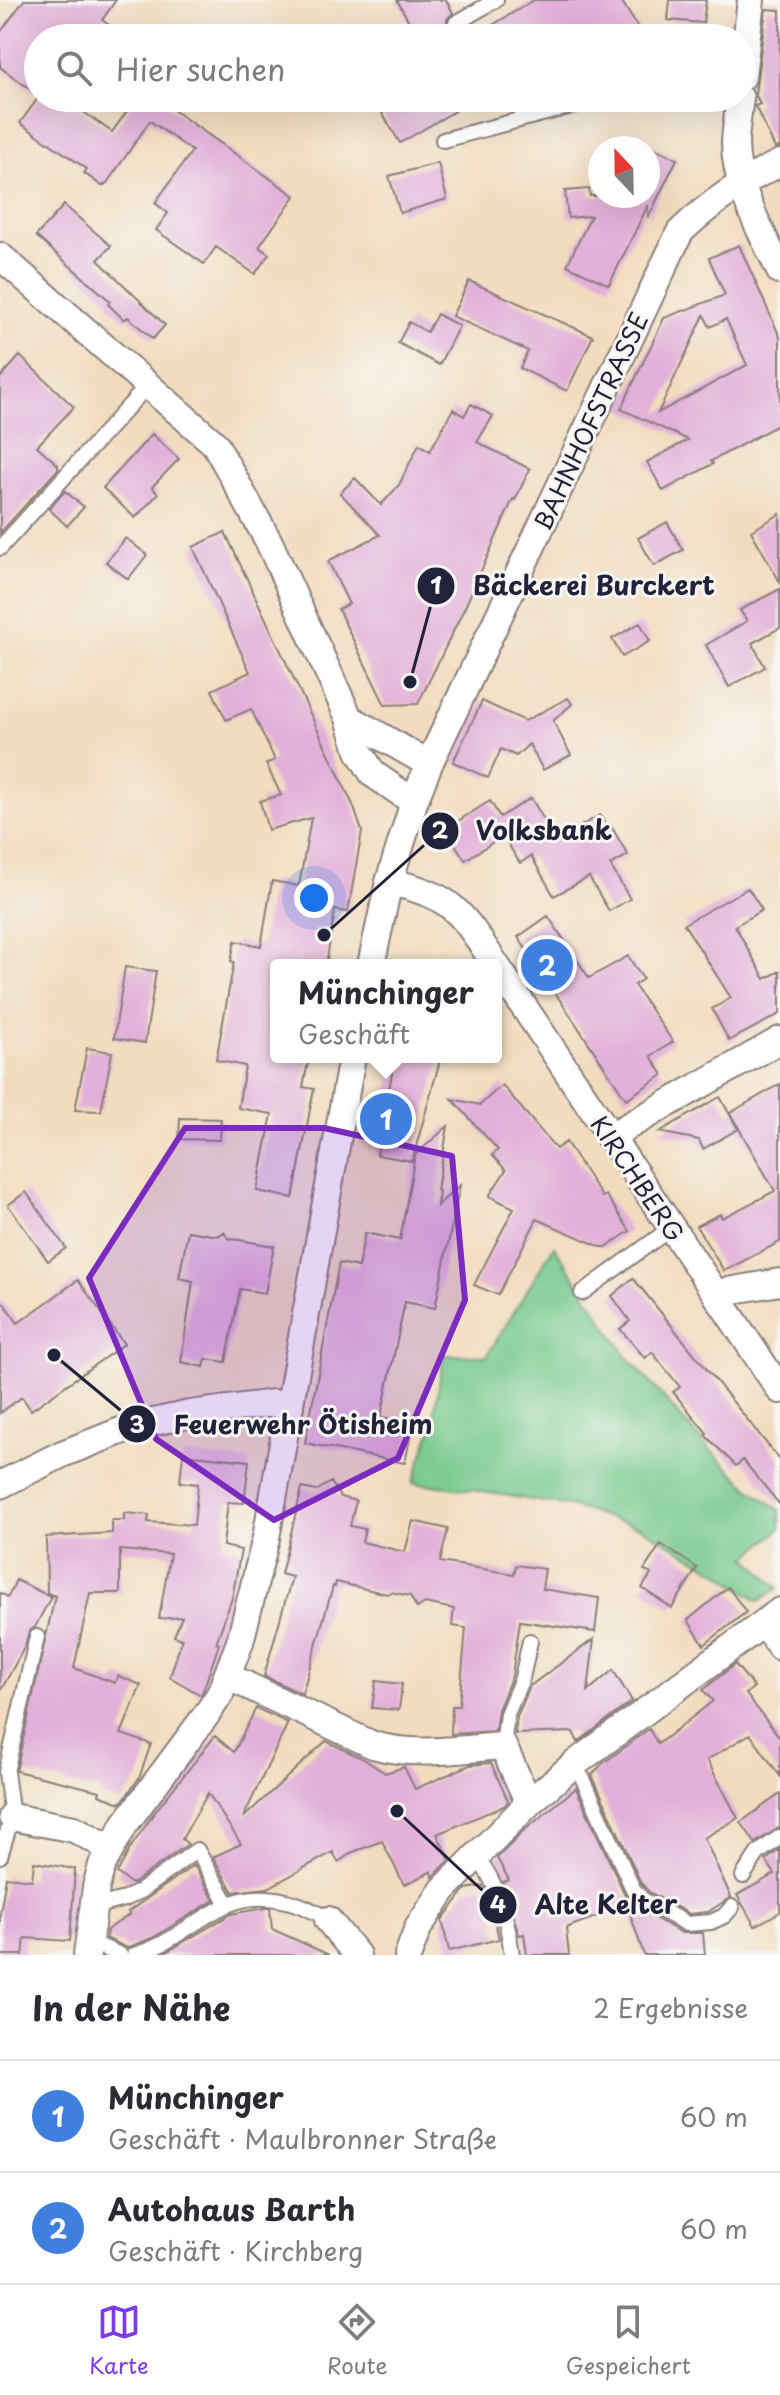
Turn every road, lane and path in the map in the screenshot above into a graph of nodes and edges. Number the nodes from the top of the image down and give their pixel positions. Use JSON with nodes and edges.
{"nodes":[{"id":1,"x":496,"y":0,"type":"edge"},
{"id":2,"x":751,"y":0,"type":"edge"},
{"id":3,"x":456,"y":23,"type":"dead end"},
{"id":4,"x":748,"y":24,"type":"edge"},
{"id":5,"x":550,"y":112,"type":"edge"},
{"id":6,"x":738,"y":112,"type":"edge"},
{"id":7,"x":443,"y":140,"type":"dead end"},
{"id":8,"x":780,"y":163,"type":"edge"},
{"id":9,"x":741,"y":181,"type":"junction"},
{"id":10,"x":0,"y":256,"type":"edge"},
{"id":11,"x":780,"y":271,"type":"edge"},
{"id":12,"x":148,"y":385,"type":"junction"},
{"id":13,"x":0,"y":548,"type":"edge"},
{"id":14,"x":349,"y":718,"type":"junction"},
{"id":15,"x":429,"y":764,"type":"junction"},
{"id":16,"x":414,"y":802,"type":"junction"},
{"id":17,"x":389,"y":882,"type":"junction"},
{"id":18,"x":372,"y":959,"type":"edge"},
{"id":19,"x":492,"y":959,"type":"edge"},
{"id":20,"x":502,"y":974,"type":"edge"},
{"id":21,"x":780,"y":1040,"type":"edge"},
{"id":22,"x":351,"y":1063,"type":"edge"},
{"id":23,"x":609,"y":1137,"type":"junction"},
{"id":24,"x":671,"y":1228,"type":"junction"},
{"id":25,"x":780,"y":1282,"type":"edge"},
{"id":26,"x":582,"y":1293,"type":"dead end"},
{"id":27,"x":716,"y":1293,"type":"junction"},
{"id":28,"x":780,"y":1390,"type":"edge"},
{"id":29,"x":290,"y":1406,"type":"junction"},
{"id":30,"x":0,"y":1485,"type":"edge"},
{"id":31,"x":772,"y":1617,"type":"edge"},
{"id":32,"x":37,"y":1637,"type":"dead end"},
{"id":33,"x":530,"y":1641,"type":"dead end"},
{"id":34,"x":780,"y":1647,"type":"edge"},
{"id":35,"x":227,"y":1676,"type":"junction"},
{"id":36,"x":503,"y":1746,"type":"junction"},
{"id":37,"x":573,"y":1765,"type":"junction"},
{"id":38,"x":529,"y":1803,"type":"junction"},
{"id":39,"x":12,"y":1817,"type":"junction"},
{"id":40,"x":780,"y":1837,"type":"edge"},
{"id":41,"x":110,"y":1848,"type":"junction"},
{"id":42,"x":476,"y":1855,"type":"junction"},
{"id":43,"x":0,"y":1856,"type":"edge"},
{"id":44,"x":743,"y":1876,"type":"dead end"},
{"id":45,"x":228,"y":1904,"type":"junction"},
{"id":46,"x":93,"y":1907,"type":"junction"},
{"id":47,"x":732,"y":1907,"type":"dead end"},
{"id":48,"x":328,"y":1920,"type":"joint"},
{"id":49,"x":88,"y":1948,"type":"edge"},
{"id":50,"x":120,"y":1955,"type":"edge"},
{"id":51,"x":134,"y":1955,"type":"edge"},
{"id":52,"x":357,"y":1955,"type":"edge"},
{"id":53,"x":408,"y":1955,"type":"edge"},
{"id":54,"x":512,"y":1955,"type":"edge"}],
"edges":[{"from":1,"to":3,"type":"lane"},
{"from":2,"to":4,"type":"street"},
{"from":5,"to":7,"type":"lane"},
{"from":6,"to":9,"type":"street"},
{"from":8,"to":9,"type":"street","name":"BAHNHOFSTRASSE"},
{"from":9,"to":11,"type":"street"},
{"from":9,"to":15,"type":"street","name":"BAHNHOFSTRASSE"},
{"from":10,"to":12,"type":"street"},
{"from":12,"to":13,"type":"lane"},
{"from":12,"to":14,"type":"street"},
{"from":14,"to":15,"type":"street"},
{"from":14,"to":16,"type":"street"},
{"from":15,"to":16,"type":"street","name":"BAHNHOFSTRASSE"},
{"from":16,"to":17,"type":"street","name":"BAHNHOFSTRASSE"},
{"from":17,"to":18,"type":"street","name":"BAHNHOFSTRASSE"},
{"from":17,"to":19,"type":"street","name":"KIRCHBERG"},
{"from":20,"to":23,"type":"street","name":"KIRCHBERG"},
{"from":21,"to":23,"type":"street"},
{"from":22,"to":29,"type":"street"},
{"from":23,"to":24,"type":"street","name":"KIRCHBERG"},
{"from":24,"to":26,"type":"lane"},
{"from":24,"to":27,"type":"street","name":"KIRCHBERG"},
{"from":25,"to":27,"type":"street"},
{"from":27,"to":28,"type":"street","name":"KIRCHBERG"},
{"from":29,"to":30,"type":"street"},
{"from":29,"to":35,"type":"street"},
{"from":31,"to":34,"type":"street"},
{"from":31,"to":37,"type":"street"},
{"from":32,"to":39,"type":"lane"},
{"from":33,"to":36,"type":"lane"},
{"from":35,"to":36,"type":"street"},
{"from":35,"to":41,"type":"street"},
{"from":36,"to":38,"type":"street"},
{"from":37,"to":38,"type":"street"},
{"from":37,"to":47,"type":"lane"},
{"from":38,"to":42,"type":"street"},
{"from":39,"to":41,"type":"street"},
{"from":39,"to":43,"type":"lane"},
{"from":40,"to":44,"type":"lane"},
{"from":41,"to":46,"type":"street"},
{"from":42,"to":53,"type":"street"},
{"from":42,"to":54,"type":"lane"},
{"from":45,"to":46,"type":"lane"},
{"from":45,"to":48,"type":"lane"},
{"from":45,"to":51,"type":"lane"},
{"from":46,"to":49,"type":"street"},
{"from":48,"to":52,"type":"street"},
{"from":49,"to":50,"type":"lane"}]}
